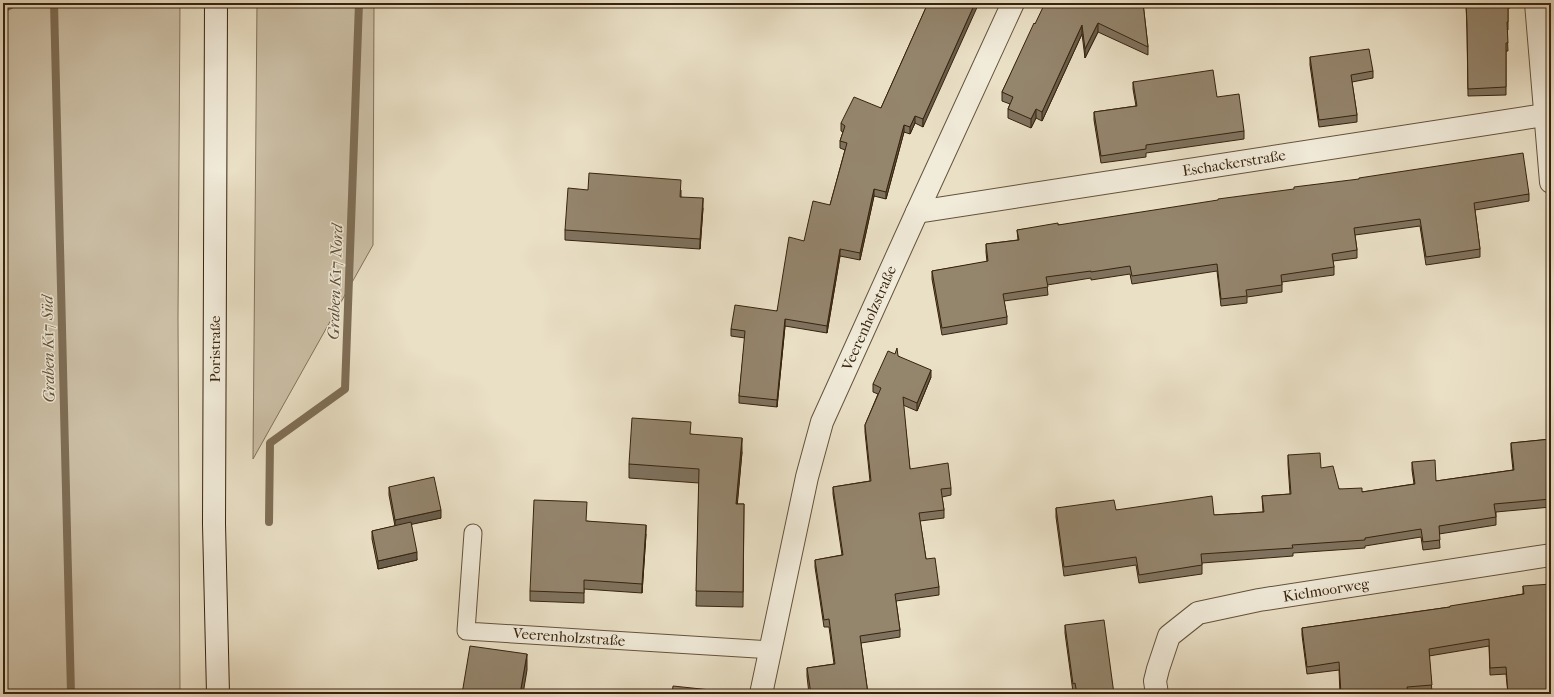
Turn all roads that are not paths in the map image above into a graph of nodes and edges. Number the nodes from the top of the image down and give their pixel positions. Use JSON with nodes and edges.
{"nodes":[{"id":1,"x":216,"y":3,"type":"edge"},
{"id":2,"x":1013,"y":3,"type":"edge"},
{"id":3,"x":1536,"y":3,"type":"edge"},
{"id":4,"x":1548,"y":115,"type":"edge"},
{"id":5,"x":1551,"y":182,"type":"edge"},
{"id":6,"x":916,"y":212,"type":"junction"},
{"id":7,"x":473,"y":533,"type":"dead end"},
{"id":8,"x":1551,"y":555,"type":"edge"},
{"id":9,"x":771,"y":650,"type":"junction"},
{"id":10,"x":218,"y":694,"type":"edge"},
{"id":11,"x":762,"y":694,"type":"edge"},
{"id":12,"x":1157,"y":694,"type":"edge"}],
"edges":[{"from":1,"to":10,"type":"street","name":"Poristraße"},
{"from":2,"to":6,"type":"street","name":"Veerenholzstraße"},
{"from":3,"to":4,"type":"street"},
{"from":4,"to":5,"type":"street"},
{"from":4,"to":6,"type":"street","name":"Eschackerstraße"},
{"from":6,"to":9,"type":"street","name":"Veerenholzstraße"},
{"from":7,"to":9,"type":"lane","name":"Veerenholzstraße"},
{"from":8,"to":12,"type":"street","name":"Kielmoorweg"},
{"from":9,"to":11,"type":"street","name":"Veerenholzstraße"}]}
